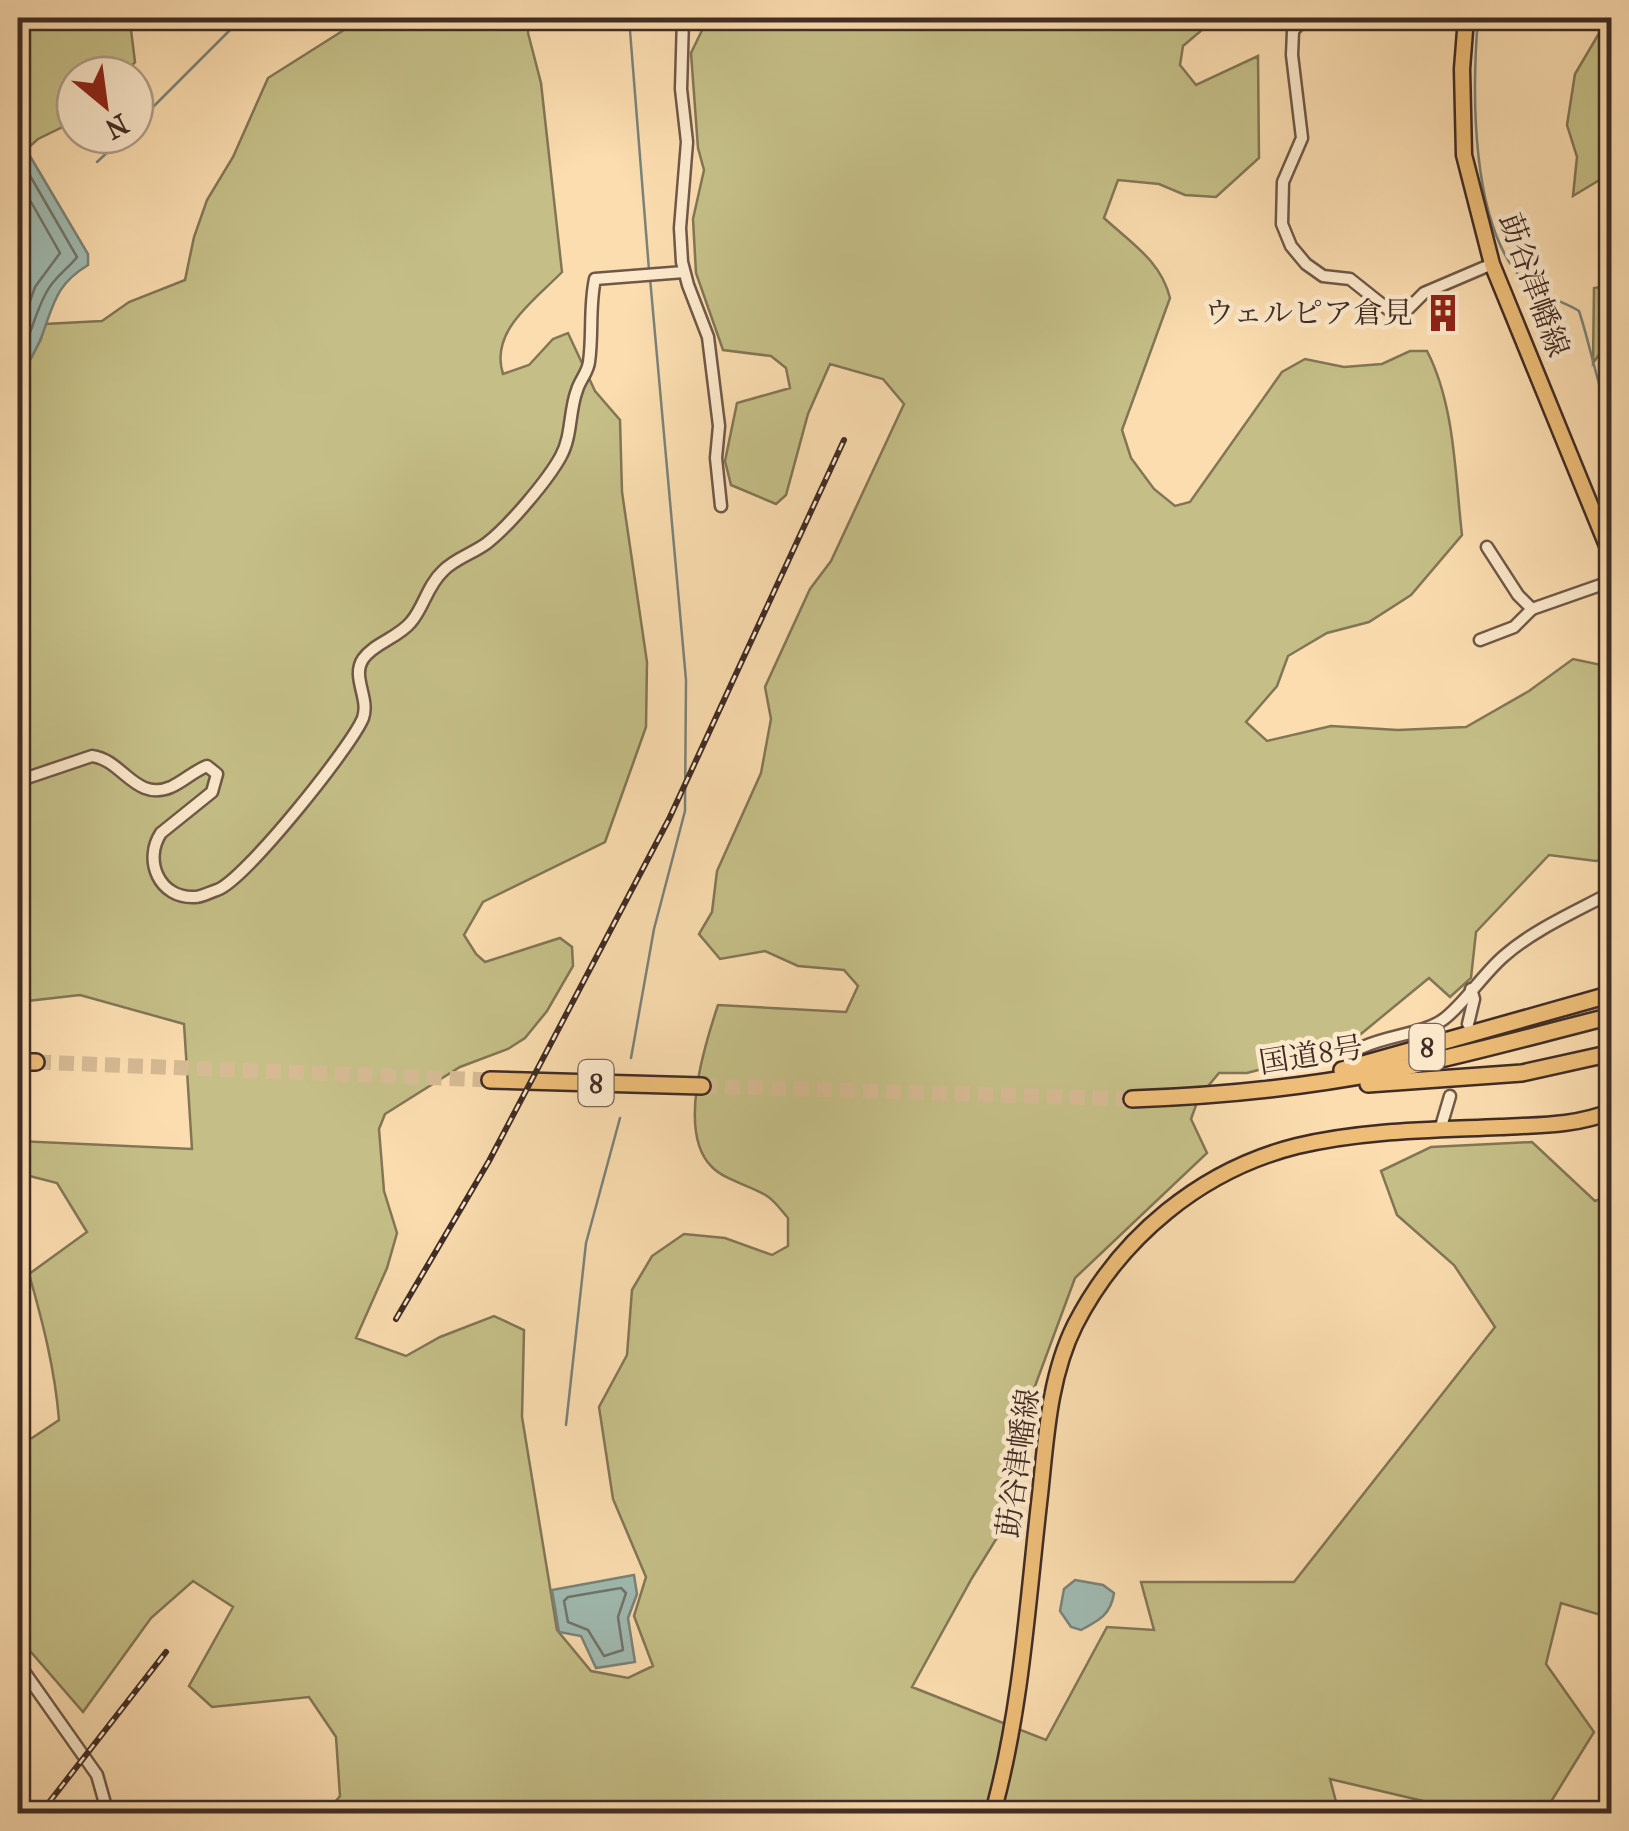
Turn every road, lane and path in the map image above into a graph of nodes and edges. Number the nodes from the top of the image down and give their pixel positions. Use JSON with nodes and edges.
{"nodes":[{"id":1,"x":682,"y":18,"type":"edge"},
{"id":2,"x":1466,"y":21,"type":"edge"},
{"id":3,"x":1492,"y":264,"type":"junction"},
{"id":4,"x":684,"y":272,"type":"junction"},
{"id":5,"x":721,"y":506,"type":"dead end"},
{"id":6,"x":1487,"y":547,"type":"dead end"},
{"id":7,"x":1612,"y":558,"type":"edge"},
{"id":8,"x":1612,"y":581,"type":"edge"},
{"id":9,"x":1532,"y":610,"type":"junction"},
{"id":10,"x":1480,"y":640,"type":"dead end"},
{"id":11,"x":18,"y":781,"type":"edge"},
{"id":12,"x":1612,"y":892,"type":"edge"},
{"id":13,"x":1471,"y":989,"type":"junction"},
{"id":14,"x":1612,"y":994,"type":"edge"},
{"id":15,"x":1612,"y":1016,"type":"edge"},
{"id":16,"x":1468,"y":1024,"type":"dead end"},
{"id":17,"x":1364,"y":1047,"type":"dead end"},
{"id":18,"x":1612,"y":1052,"type":"edge"},
{"id":19,"x":18,"y":1062,"type":"edge"},
{"id":20,"x":36,"y":1062,"type":"tunnel mouth"},
{"id":21,"x":490,"y":1080,"type":"tunnel mouth"},
{"id":22,"x":1335,"y":1080,"type":"junction"},
{"id":23,"x":702,"y":1086,"type":"tunnel mouth"},
{"id":24,"x":1240,"y":1093,"type":"junction"},
{"id":25,"x":1450,"y":1096,"type":"dead end"},
{"id":26,"x":1132,"y":1100,"type":"tunnel mouth"},
{"id":27,"x":1612,"y":1111,"type":"edge"},
{"id":28,"x":1440,"y":1130,"type":"junction"},
{"id":29,"x":18,"y":1663,"type":"edge"},
{"id":30,"x":996,"y":1801,"type":"dead end"},
{"id":31,"x":108,"y":1814,"type":"edge"}],
"edges":[{"from":1,"to":4,"type":"street"},
{"from":2,"to":3,"type":"main road","name":"莇谷津幡線"},
{"from":2,"to":3,"type":"street"},
{"from":3,"to":7,"type":"main road","name":"莇谷津幡線"},
{"from":4,"to":5,"type":"street"},
{"from":4,"to":11,"type":"street"},
{"from":6,"to":9,"type":"street"},
{"from":8,"to":9,"type":"street"},
{"from":9,"to":10,"type":"street"},
{"from":12,"to":13,"type":"street"},
{"from":13,"to":16,"type":"street"},
{"from":13,"to":17,"type":"street"},
{"from":14,"to":24,"type":"highway","number":"8"},
{"from":15,"to":22,"type":"highway","name":"国道8号","number":"8"},
{"from":18,"to":22,"type":"highway","number":"8"},
{"from":19,"to":20,"type":"highway"},
{"from":21,"to":23,"type":"highway","number":"8"},
{"from":22,"to":24,"type":"highway","name":"国道8号","number":"8"},
{"from":24,"to":26,"type":"highway","name":"国道8号","number":"8"},
{"from":25,"to":28,"type":"street"},
{"from":27,"to":28,"type":"main road","name":"莇谷津幡線"},
{"from":28,"to":30,"type":"main road","name":"莇谷津幡線"},
{"from":29,"to":31,"type":"street"}]}
